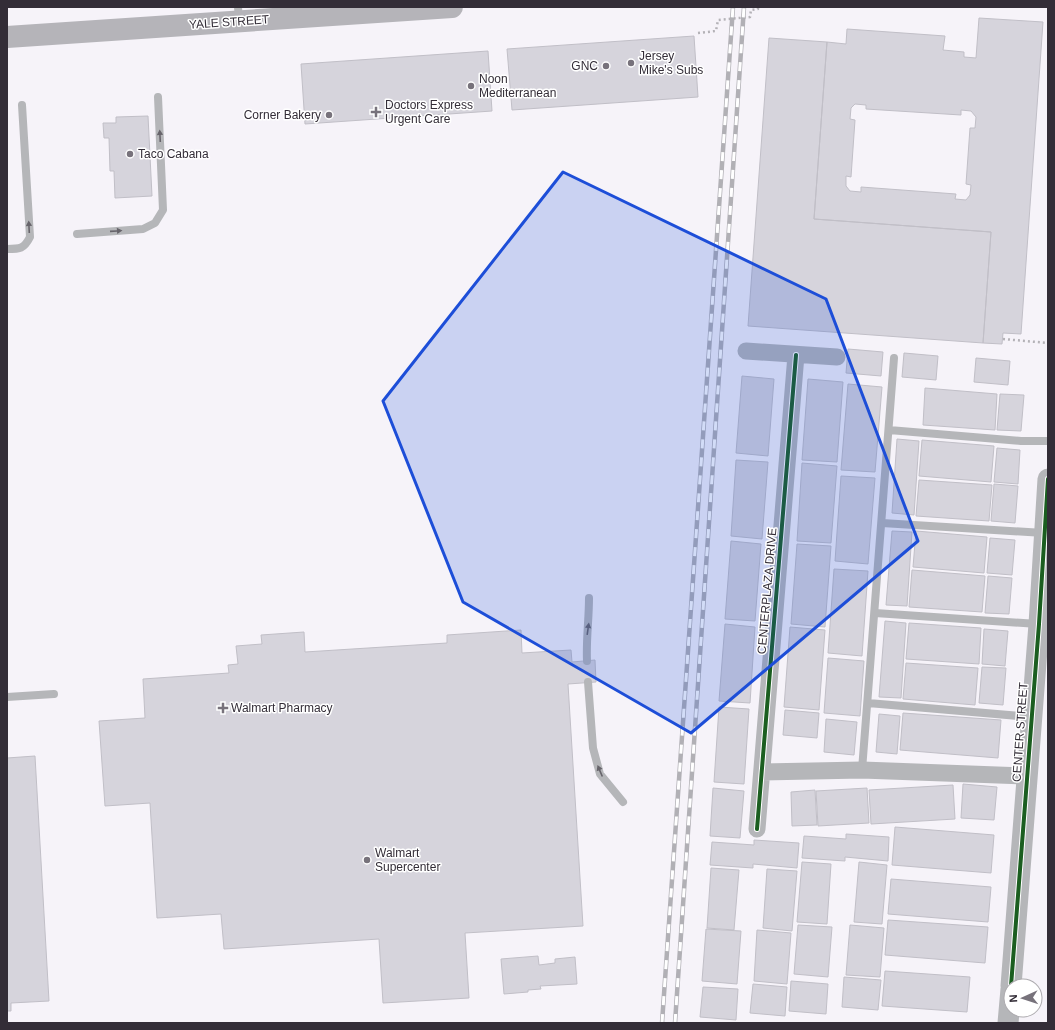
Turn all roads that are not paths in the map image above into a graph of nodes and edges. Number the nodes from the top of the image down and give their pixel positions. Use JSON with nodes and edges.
{"nodes":[{"id":1,"x":452,"y":7,"type":"edge"},
{"id":2,"x":239,"y":14,"type":"edge"},
{"id":3,"x":7,"y":37,"type":"edge"},
{"id":4,"x":158,"y":97,"type":"dead end"},
{"id":5,"x":22,"y":105,"type":"dead end"},
{"id":6,"x":77,"y":234,"type":"dead end"},
{"id":7,"x":7,"y":249,"type":"edge"},
{"id":8,"x":746,"y":352,"type":"dead end"},
{"id":9,"x":796,"y":355,"type":"junction"},
{"id":10,"x":837,"y":357,"type":"dead end"},
{"id":11,"x":894,"y":358,"type":"dead end"},
{"id":12,"x":889,"y":430,"type":"junction"},
{"id":13,"x":1048,"y":441,"type":"edge"},
{"id":14,"x":1048,"y":479,"type":"edge"},
{"id":15,"x":882,"y":523,"type":"junction"},
{"id":16,"x":1044,"y":533,"type":"junction"},
{"id":17,"x":589,"y":598,"type":"dead end"},
{"id":18,"x":875,"y":613,"type":"junction"},
{"id":19,"x":1041,"y":637,"type":"edge"},
{"id":20,"x":587,"y":661,"type":"dead end"},
{"id":21,"x":588,"y":682,"type":"dead end"},
{"id":22,"x":54,"y":694,"type":"dead end"},
{"id":23,"x":7,"y":697,"type":"edge"},
{"id":24,"x":868,"y":703,"type":"junction"},
{"id":25,"x":1032,"y":717,"type":"junction"},
{"id":26,"x":862,"y":770,"type":"junction"},
{"id":27,"x":762,"y":772,"type":"junction"},
{"id":28,"x":1027,"y":776,"type":"junction"},
{"id":29,"x":623,"y":802,"type":"dead end"},
{"id":30,"x":757,"y":829,"type":"dead end"},
{"id":31,"x":1012,"y":978,"type":"edge"}],
"edges":[{"from":1,"to":2,"type":"main road","name":"YALE STREET"},
{"from":2,"to":3,"type":"main road","name":"YALE STREET"},
{"from":6,"to":4,"type":"lane","one_way":true},
{"from":7,"to":5,"type":"lane","one_way":true},
{"from":8,"to":9,"type":"street"},
{"from":9,"to":10,"type":"street"},
{"from":9,"to":27,"type":"street","name":"CENTERPLAZA DRIVE"},
{"from":11,"to":12,"type":"lane"},
{"from":12,"to":13,"type":"lane"},
{"from":12,"to":15,"type":"lane"},
{"from":14,"to":16,"type":"street","name":"CENTER STREET"},
{"from":15,"to":16,"type":"lane"},
{"from":15,"to":18,"type":"lane"},
{"from":16,"to":19,"type":"street","name":"CENTER STREET"},
{"from":20,"to":17,"type":"lane","one_way":true},
{"from":18,"to":19,"type":"lane"},
{"from":18,"to":24,"type":"lane"},
{"from":19,"to":25,"type":"street","name":"CENTER STREET"},
{"from":29,"to":21,"type":"lane","one_way":true},
{"from":22,"to":23,"type":"lane"},
{"from":24,"to":25,"type":"lane"},
{"from":24,"to":26,"type":"lane"},
{"from":25,"to":28,"type":"street","name":"CENTER STREET"},
{"from":26,"to":27,"type":"street"},
{"from":26,"to":28,"type":"street"},
{"from":27,"to":30,"type":"street","name":"CENTERPLAZA DRIVE"},
{"from":28,"to":31,"type":"street","name":"CENTER STREET"}]}
